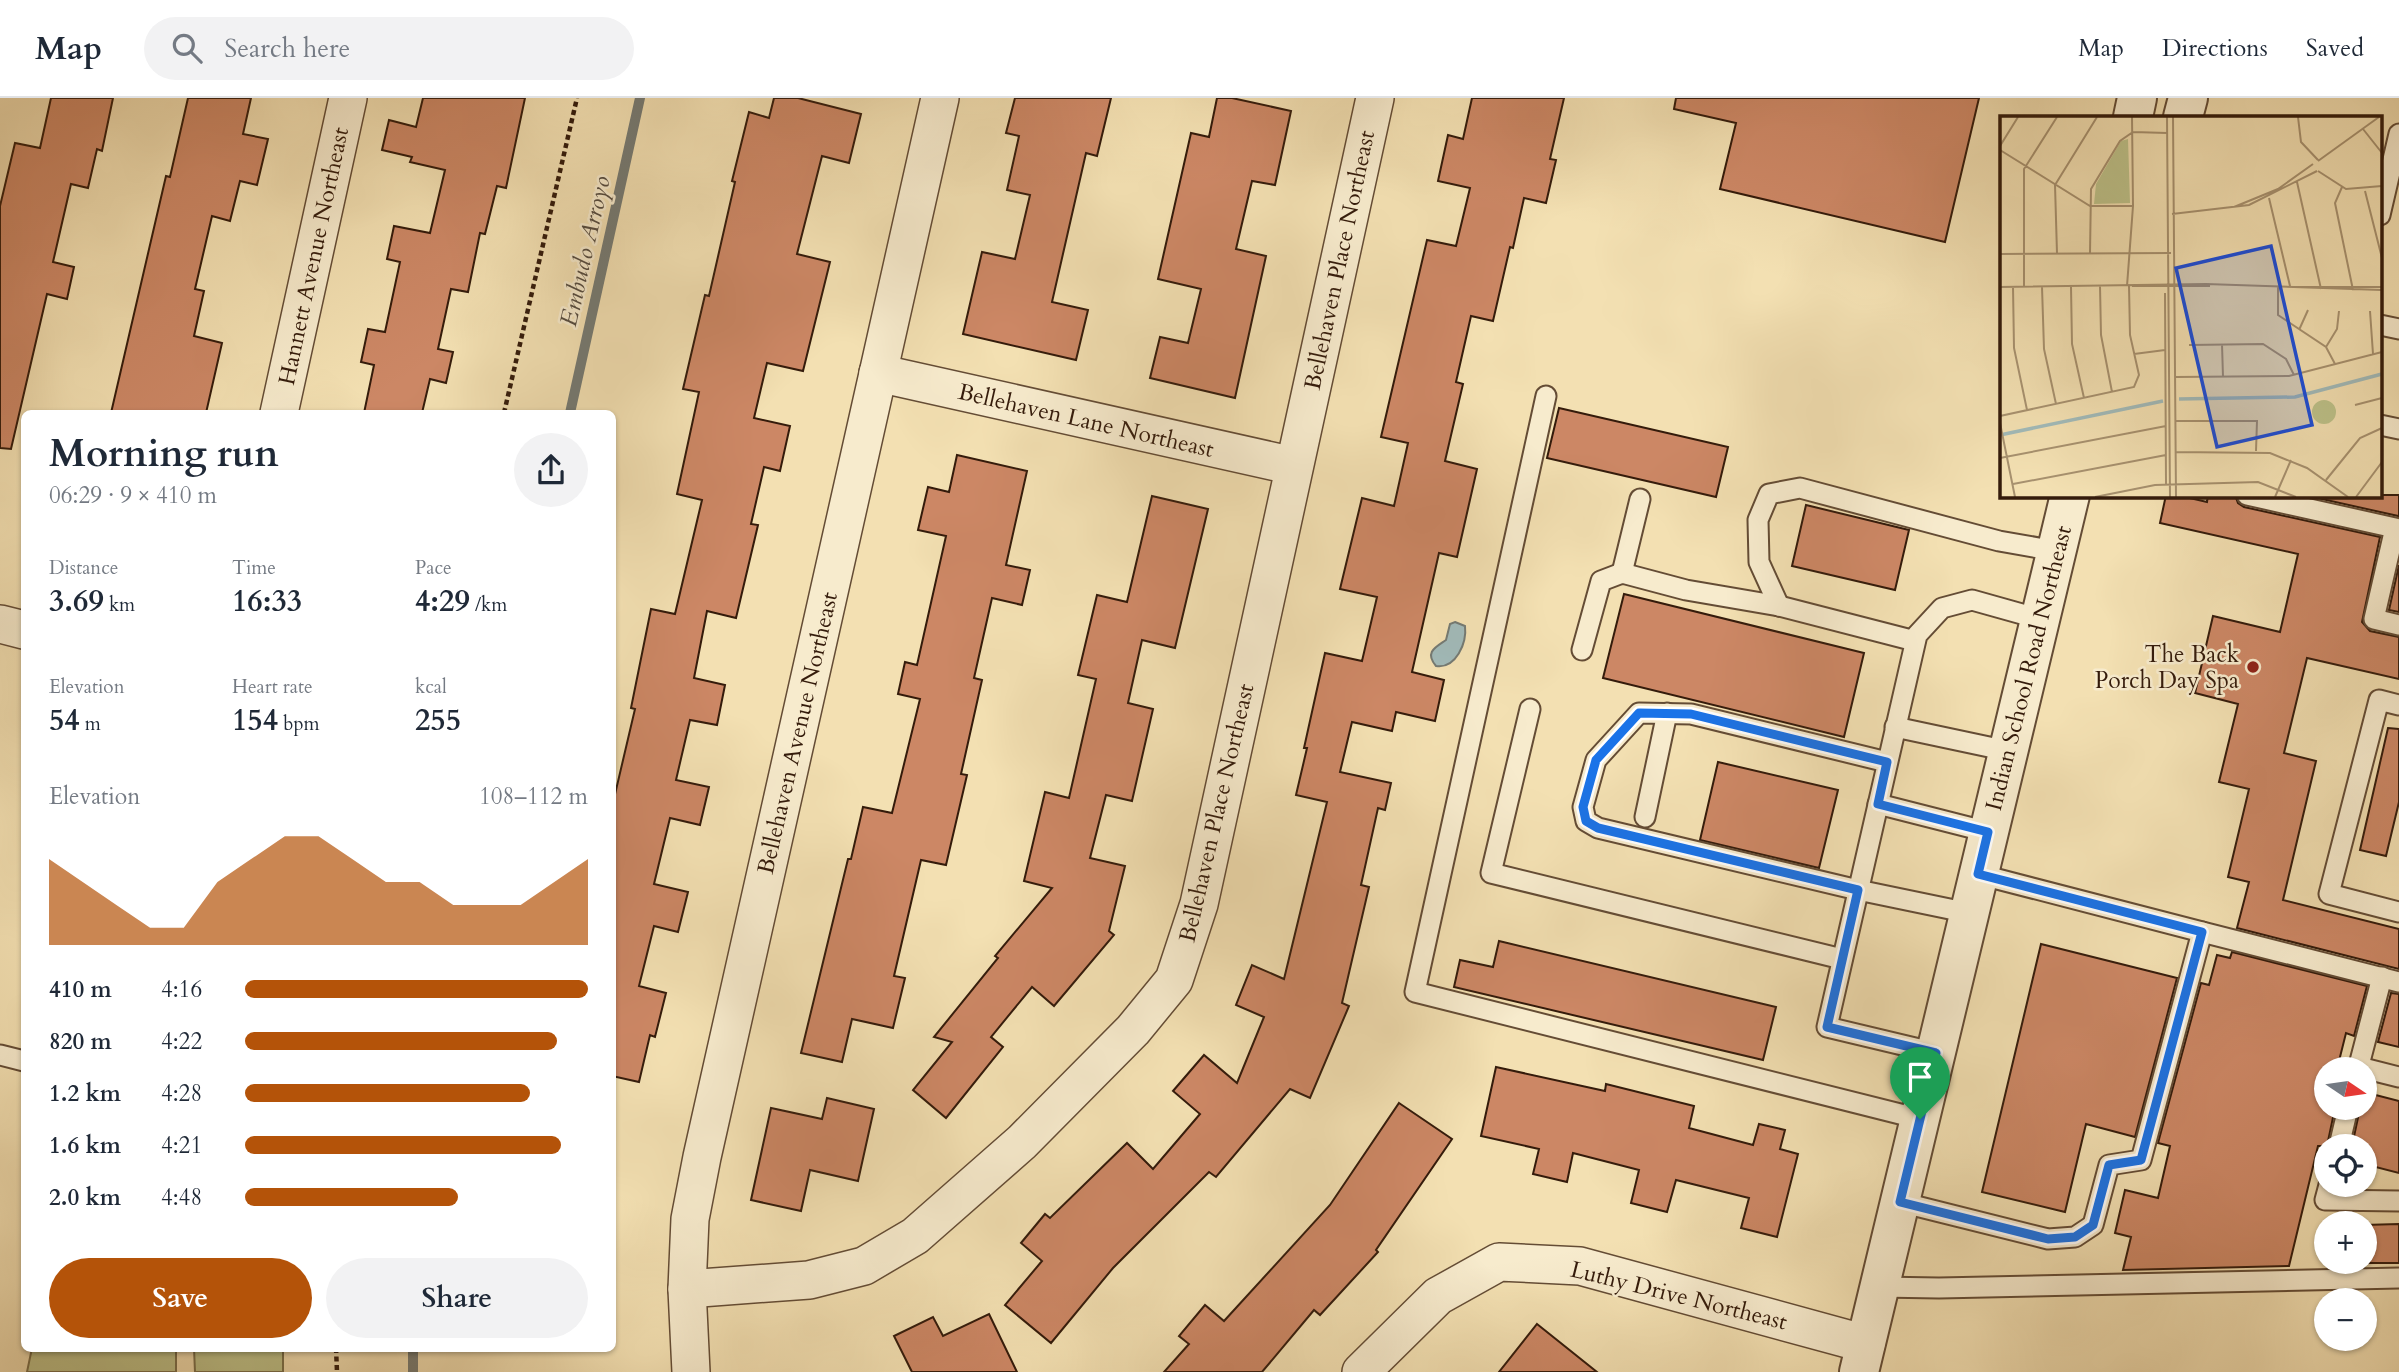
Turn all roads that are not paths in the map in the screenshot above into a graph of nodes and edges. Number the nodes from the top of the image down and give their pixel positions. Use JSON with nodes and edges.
{"nodes":[{"id":1,"x":348,"y":98,"type":"edge"},
{"id":2,"x":940,"y":98,"type":"edge"},
{"id":3,"x":1375,"y":98,"type":"edge"},
{"id":4,"x":2137,"y":98,"type":"edge"},
{"id":5,"x":2188,"y":98,"type":"edge"},
{"id":6,"x":2133,"y":116,"type":"edge"},
{"id":7,"x":2183,"y":116,"type":"edge"},
{"id":8,"x":2399,"y":134,"type":"edge"},
{"id":9,"x":2382,"y":206,"type":"edge"},
{"id":10,"x":2382,"y":325,"type":"edge"},
{"id":11,"x":2399,"y":329,"type":"edge"},
{"id":12,"x":878,"y":373,"type":"junction"},
{"id":13,"x":1546,"y":396,"type":"dead end"},
{"id":14,"x":280,"y":410,"type":"edge"},
{"id":15,"x":1294,"y":466,"type":"junction"},
{"id":16,"x":2070,"y":497,"type":"edge"},
{"id":17,"x":2256,"y":497,"type":"edge"},
{"id":18,"x":1640,"y":499,"type":"dead end"},
{"id":19,"x":2397,"y":528,"type":"edge"},
{"id":20,"x":2056,"y":551,"type":"junction"},
{"id":21,"x":1622,"y":573,"type":"junction"},
{"id":22,"x":1779,"y":606,"type":"junction"},
{"id":23,"x":2040,"y":619,"type":"junction"},
{"id":24,"x":0,"y":624,"type":"edge"},
{"id":25,"x":2399,"y":625,"type":"edge"},
{"id":26,"x":21,"y":629,"type":"edge"},
{"id":27,"x":1915,"y":641,"type":"junction"},
{"id":28,"x":1582,"y":650,"type":"dead end"},
{"id":29,"x":2399,"y":705,"type":"edge"},
{"id":30,"x":1530,"y":709,"type":"dead end"},
{"id":31,"x":1667,"y":713,"type":"junction"},
{"id":32,"x":1895,"y":727,"type":"junction"},
{"id":33,"x":2008,"y":751,"type":"junction"},
{"id":34,"x":1887,"y":762,"type":"junction"},
{"id":35,"x":1878,"y":804,"type":"junction"},
{"id":36,"x":1645,"y":817,"type":"dead end"},
{"id":37,"x":1988,"y":832,"type":"junction"},
{"id":38,"x":1978,"y":874,"type":"junction"},
{"id":39,"x":1858,"y":890,"type":"junction"},
{"id":40,"x":2399,"y":912,"type":"edge"},
{"id":41,"x":1969,"y":913,"type":"junction"},
{"id":42,"x":2202,"y":932,"type":"junction"},
{"id":43,"x":1842,"y":959,"type":"junction"},
{"id":44,"x":2390,"y":979,"type":"edge"},
{"id":45,"x":1936,"y":1053,"type":"junction"},
{"id":46,"x":0,"y":1055,"type":"edge"},
{"id":47,"x":2362,"y":1057,"type":"edge"},
{"id":48,"x":21,"y":1060,"type":"edge"},
{"id":49,"x":2377,"y":1072,"type":"edge"},
{"id":50,"x":2399,"y":1077,"type":"edge"},
{"id":51,"x":1920,"y":1119,"type":"junction"},
{"id":52,"x":2326,"y":1197,"type":"edge"},
{"id":53,"x":2399,"y":1201,"type":"edge"},
{"id":54,"x":1900,"y":1202,"type":"junction"},
{"id":55,"x":2399,"y":1278,"type":"edge"},
{"id":56,"x":1880,"y":1287,"type":"junction"},
{"id":57,"x":687,"y":1289,"type":"junction"},
{"id":58,"x":1862,"y":1358,"type":"edge"},
{"id":59,"x":691,"y":1372,"type":"edge"},
{"id":60,"x":1362,"y":1372,"type":"edge"}],
"edges":[{"from":1,"to":14,"type":"street","name":"Hannett Avenue Northeast"},
{"from":2,"to":12,"type":"street","name":"Bellehaven Avenue Northeast"},
{"from":3,"to":15,"type":"street","name":"Bellehaven Place Northeast"},
{"from":4,"to":6,"type":"street"},
{"from":5,"to":7,"type":"street"},
{"from":8,"to":9,"type":"lane"},
{"from":10,"to":11,"type":"lane"},
{"from":12,"to":15,"type":"street","name":"Bellehaven Lane Northeast"},
{"from":12,"to":57,"type":"street","name":"Bellehaven Avenue Northeast"},
{"from":13,"to":51,"type":"lane"},
{"from":15,"to":57,"type":"street","name":"Bellehaven Place Northeast"},
{"from":16,"to":20,"type":"street","name":"Indian School Road Northeast"},
{"from":17,"to":19,"type":"lane"},
{"from":18,"to":21,"type":"lane"},
{"from":19,"to":25,"type":"lane"},
{"from":20,"to":22,"type":"lane"},
{"from":20,"to":23,"type":"street","name":"Indian School Road Northeast"},
{"from":21,"to":22,"type":"lane"},
{"from":21,"to":28,"type":"lane"},
{"from":22,"to":27,"type":"lane"},
{"from":23,"to":27,"type":"lane"},
{"from":23,"to":33,"type":"street","name":"Indian School Road Northeast"},
{"from":24,"to":26,"type":"street"},
{"from":27,"to":32,"type":"lane"},
{"from":29,"to":40,"type":"lane"},
{"from":30,"to":43,"type":"lane"},
{"from":31,"to":34,"type":"lane"},
{"from":31,"to":36,"type":"lane"},
{"from":31,"to":39,"type":"lane"},
{"from":32,"to":33,"type":"lane"},
{"from":32,"to":34,"type":"lane"},
{"from":33,"to":37,"type":"street","name":"Indian School Road Northeast"},
{"from":34,"to":35,"type":"lane"},
{"from":35,"to":37,"type":"lane"},
{"from":35,"to":39,"type":"lane"},
{"from":37,"to":38,"type":"street","name":"Indian School Road Northeast"},
{"from":38,"to":41,"type":"street","name":"Indian School Road Northeast"},
{"from":38,"to":42,"type":"lane"},
{"from":39,"to":41,"type":"lane"},
{"from":39,"to":43,"type":"lane"},
{"from":41,"to":45,"type":"street","name":"Indian School Road Northeast"},
{"from":42,"to":44,"type":"lane"},
{"from":42,"to":54,"type":"lane"},
{"from":43,"to":45,"type":"lane"},
{"from":44,"to":47,"type":"lane"},
{"from":45,"to":51,"type":"street","name":"Indian School Road Northeast"},
{"from":46,"to":48,"type":"lane"},
{"from":49,"to":50,"type":"lane"},
{"from":51,"to":54,"type":"street","name":"Indian School Road Northeast"},
{"from":52,"to":53,"type":"lane"},
{"from":54,"to":56,"type":"street","name":"Indian School Road Northeast"},
{"from":55,"to":56,"type":"lane"},
{"from":56,"to":58,"type":"street","name":"Indian School Road Northeast"},
{"from":57,"to":59,"type":"street","name":"Bellehaven Avenue Northeast"},
{"from":58,"to":60,"type":"street","name":"Luthy Drive Northeast"}]}
